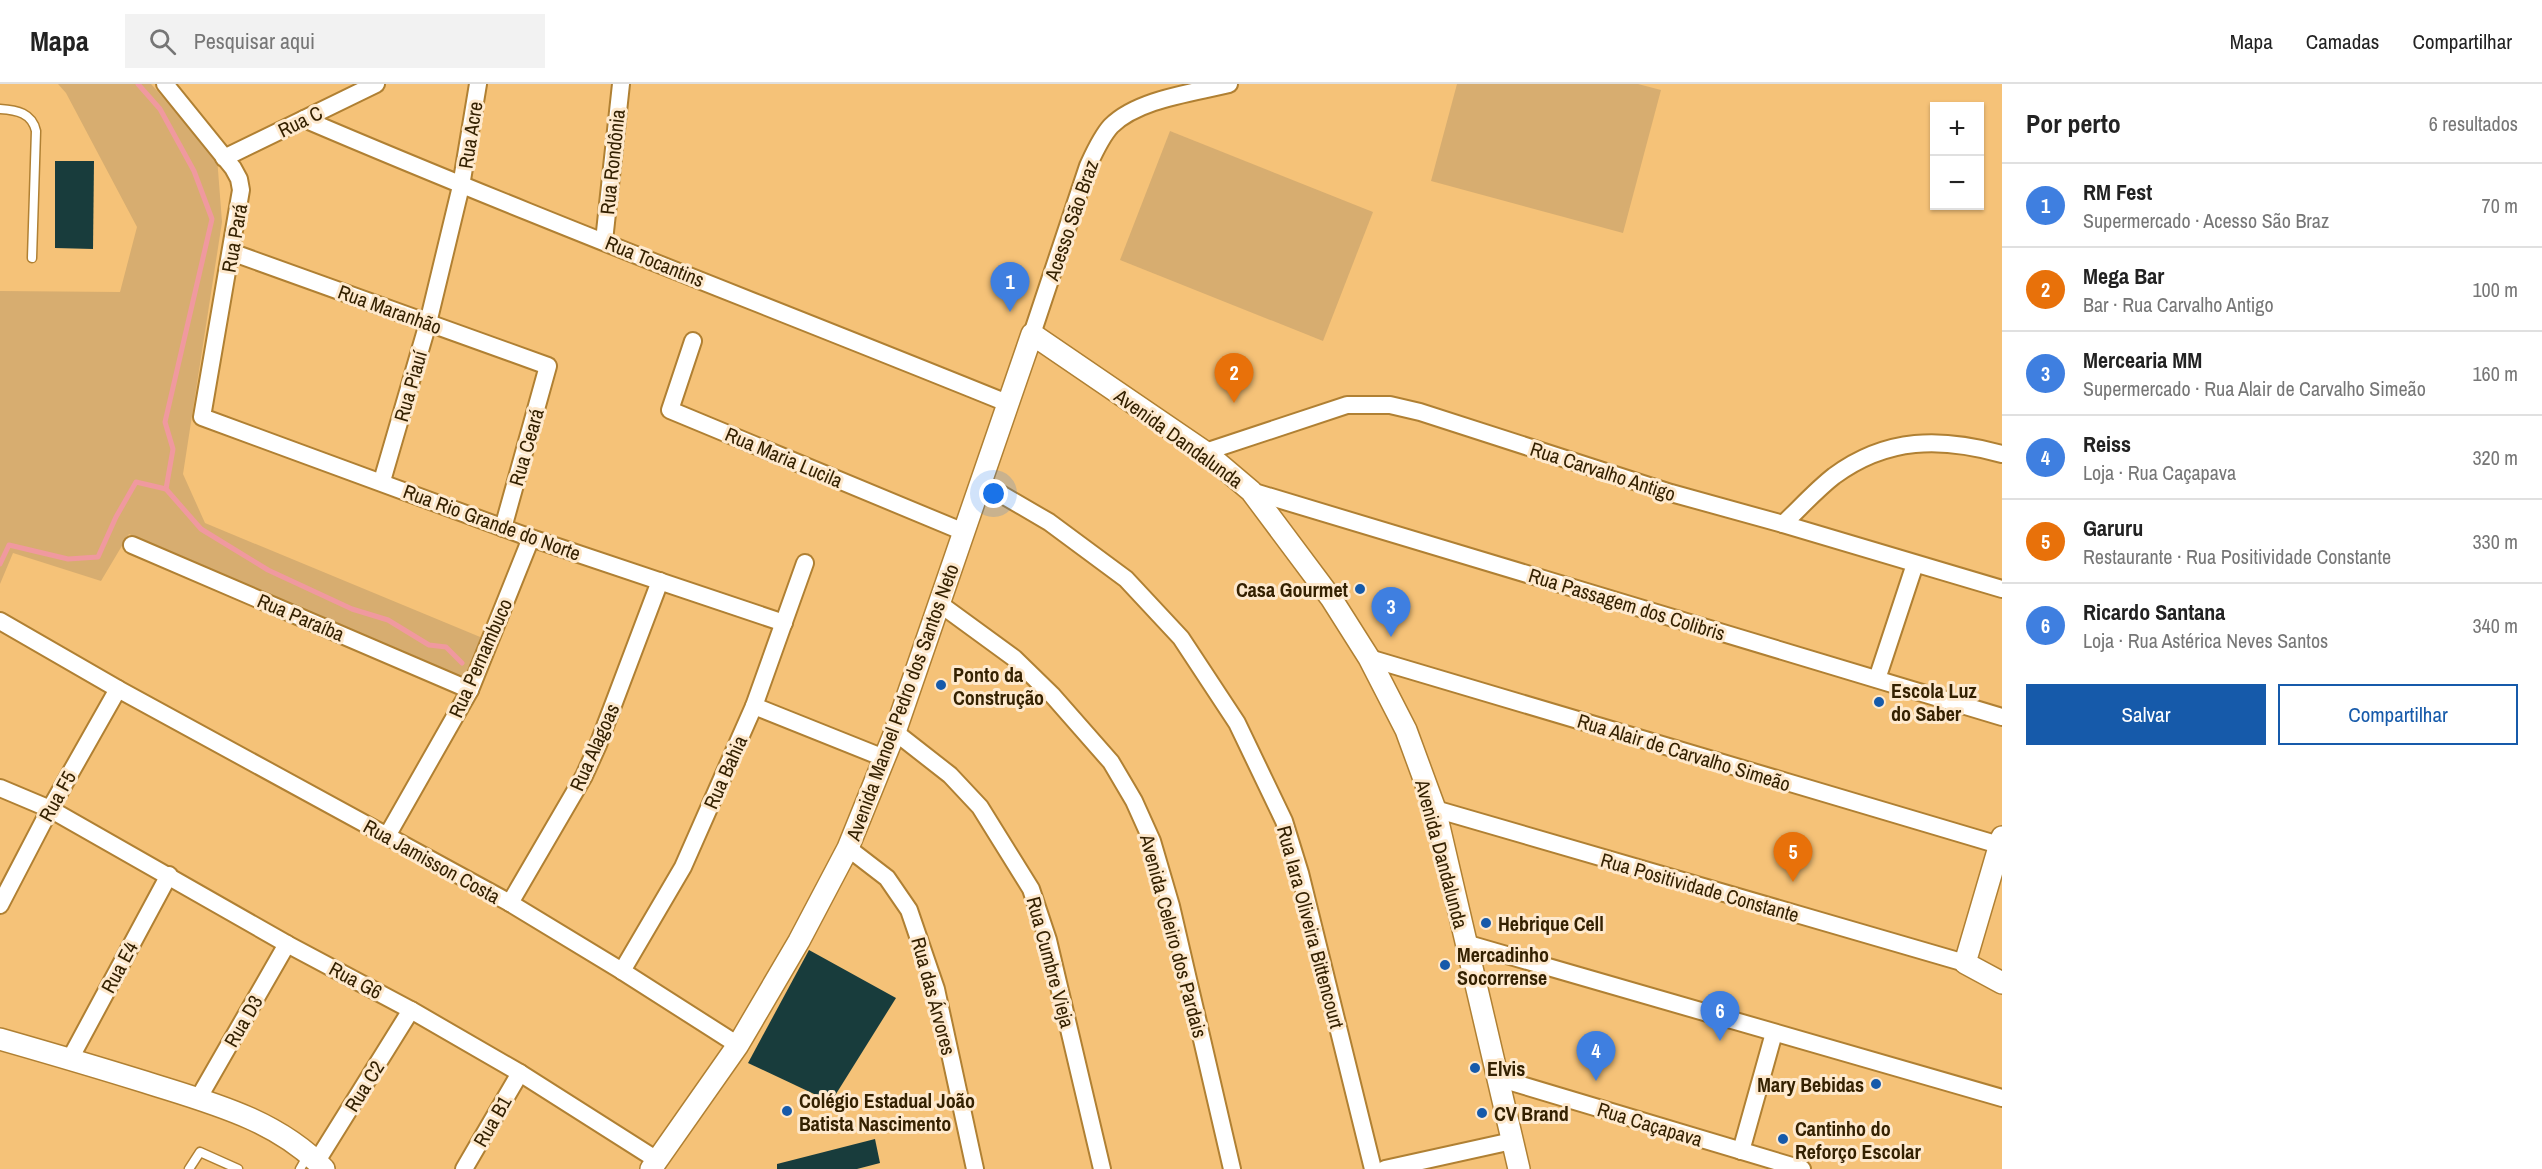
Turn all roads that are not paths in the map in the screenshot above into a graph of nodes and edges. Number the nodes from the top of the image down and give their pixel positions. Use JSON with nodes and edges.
{"nodes":[{"id":1,"x":165,"y":84,"type":"edge"},
{"id":2,"x":376,"y":84,"type":"edge"},
{"id":3,"x":478,"y":84,"type":"edge"},
{"id":4,"x":621,"y":84,"type":"edge"},
{"id":5,"x":1229,"y":84,"type":"edge"},
{"id":6,"x":0,"y":109,"type":"edge"},
{"id":7,"x":304,"y":119,"type":"junction"},
{"id":8,"x":224,"y":158,"type":"junction"},
{"id":9,"x":461,"y":186,"type":"junction"},
{"id":10,"x":604,"y":240,"type":"junction"},
{"id":11,"x":231,"y":252,"type":"junction"},
{"id":12,"x":32,"y":258,"type":"dead end"},
{"id":13,"x":428,"y":323,"type":"junction"},
{"id":14,"x":1032,"y":334,"type":"junction"},
{"id":15,"x":693,"y":342,"type":"dead end"},
{"id":16,"x":548,"y":366,"type":"joint"},
{"id":17,"x":1007,"y":402,"type":"junction"},
{"id":18,"x":202,"y":417,"type":"joint"},
{"id":19,"x":1205,"y":452,"type":"junction"},
{"id":20,"x":2002,"y":454,"type":"edge"},
{"id":21,"x":382,"y":481,"type":"junction"},
{"id":22,"x":982,"y":483,"type":"junction"},
{"id":23,"x":1251,"y":491,"type":"junction"},
{"id":24,"x":1783,"y":524,"type":"junction"},
{"id":25,"x":503,"y":528,"type":"junction"},
{"id":26,"x":964,"y":532,"type":"junction"},
{"id":27,"x":531,"y":538,"type":"junction"},
{"id":28,"x":132,"y":545,"type":"dead end"},
{"id":29,"x":805,"y":562,"type":"dead end"},
{"id":30,"x":1915,"y":564,"type":"junction"},
{"id":31,"x":660,"y":581,"type":"junction"},
{"id":32,"x":2002,"y":589,"type":"edge"},
{"id":33,"x":940,"y":604,"type":"junction"},
{"id":34,"x":0,"y":621,"type":"edge"},
{"id":35,"x":784,"y":623,"type":"junction"},
{"id":36,"x":1368,"y":658,"type":"junction"},
{"id":37,"x":1877,"y":679,"type":"junction"},
{"id":38,"x":118,"y":689,"type":"junction"},
{"id":39,"x":470,"y":690,"type":"junction"},
{"id":40,"x":754,"y":706,"type":"junction"},
{"id":41,"x":2002,"y":717,"type":"edge"},
{"id":42,"x":895,"y":732,"type":"junction"},
{"id":43,"x":884,"y":758,"type":"junction"},
{"id":44,"x":0,"y":788,"type":"edge"},
{"id":45,"x":50,"y":809,"type":"junction"},
{"id":46,"x":1435,"y":809,"type":"junction"},
{"id":47,"x":387,"y":836,"type":"junction"},
{"id":48,"x":2001,"y":841,"type":"edge"},
{"id":49,"x":848,"y":848,"type":"junction"},
{"id":50,"x":169,"y":875,"type":"junction"},
{"id":51,"x":510,"y":903,"type":"junction"},
{"id":52,"x":0,"y":905,"type":"edge"},
{"id":53,"x":1465,"y":943,"type":"junction"},
{"id":54,"x":287,"y":944,"type":"junction"},
{"id":55,"x":1965,"y":963,"type":"junction"},
{"id":56,"x":622,"y":971,"type":"junction"},
{"id":57,"x":2002,"y":983,"type":"edge"},
{"id":58,"x":411,"y":1010,"type":"junction"},
{"id":59,"x":1774,"y":1033,"type":"junction"},
{"id":60,"x":0,"y":1040,"type":"edge"},
{"id":61,"x":738,"y":1045,"type":"junction"},
{"id":62,"x":70,"y":1059,"type":"junction"},
{"id":63,"x":520,"y":1073,"type":"junction"},
{"id":64,"x":1498,"y":1078,"type":"junction"},
{"id":65,"x":2002,"y":1098,"type":"edge"},
{"id":66,"x":198,"y":1099,"type":"junction"},
{"id":67,"x":1512,"y":1141,"type":"junction"},
{"id":68,"x":1741,"y":1151,"type":"junction"},
{"id":69,"x":312,"y":1164,"type":"edge"},
{"id":70,"x":654,"y":1165,"type":"edge"},
{"id":71,"x":189,"y":1169,"type":"edge"},
{"id":72,"x":238,"y":1169,"type":"edge"},
{"id":73,"x":464,"y":1169,"type":"edge"},
{"id":74,"x":975,"y":1169,"type":"edge"},
{"id":75,"x":1102,"y":1169,"type":"edge"},
{"id":76,"x":1232,"y":1169,"type":"edge"},
{"id":77,"x":1373,"y":1169,"type":"edge"},
{"id":78,"x":1386,"y":1169,"type":"edge"},
{"id":79,"x":1519,"y":1169,"type":"edge"},
{"id":80,"x":1802,"y":1169,"type":"edge"}],
"edges":[{"from":1,"to":8,"type":"street","name":"Rua Pará"},
{"from":2,"to":7,"type":"street","name":"Rua C"},
{"from":3,"to":9,"type":"street","name":"Rua Acre"},
{"from":4,"to":10,"type":"street","name":"Rua Rondônia"},
{"from":5,"to":14,"type":"street","name":"Acesso São Braz"},
{"from":6,"to":12,"type":"lane"},
{"from":7,"to":8,"type":"street","name":"Rua C"},
{"from":7,"to":9,"type":"street","name":"Rua Tocantins"},
{"from":8,"to":11,"type":"street","name":"Rua Pará"},
{"from":9,"to":10,"type":"street","name":"Rua Tocantins"},
{"from":9,"to":13,"type":"street","name":"Rua Piauí"},
{"from":10,"to":17,"type":"street","name":"Rua Tocantins"},
{"from":11,"to":13,"type":"street","name":"Rua Maranhão"},
{"from":11,"to":18,"type":"street","name":"Rua Pará"},
{"from":13,"to":16,"type":"street","name":"Rua Maranhão"},
{"from":13,"to":21,"type":"street","name":"Rua Piauí"},
{"from":14,"to":17,"type":"street","name":"Avenida Manoel Pedro dos Santos Neto"},
{"from":14,"to":19,"type":"street","name":"Avenida Dandalunda"},
{"from":15,"to":26,"type":"street","name":"Rua Maria Lucila"},
{"from":16,"to":25,"type":"street","name":"Rua Ceará"},
{"from":17,"to":22,"type":"street","name":"Avenida Manoel Pedro dos Santos Neto"},
{"from":18,"to":21,"type":"street","name":"Rua Rio Grande do Norte"},
{"from":19,"to":23,"type":"street","name":"Avenida Dandalunda"},
{"from":19,"to":24,"type":"street","name":"Rua Carvalho Antigo"},
{"from":20,"to":24,"type":"street"},
{"from":21,"to":25,"type":"street","name":"Rua Rio Grande do Norte"},
{"from":22,"to":26,"type":"street","name":"Avenida Manoel Pedro dos Santos Neto"},
{"from":22,"to":77,"type":"street","name":"Rua Iara Oliveira Bittencourt"},
{"from":23,"to":36,"type":"street","name":"Avenida Dandalunda"},
{"from":23,"to":37,"type":"street","name":"Rua Passagem dos Colibris"},
{"from":24,"to":30,"type":"street","name":"Rua Carvalho Antigo"},
{"from":25,"to":27,"type":"street","name":"Rua Rio Grande do Norte"},
{"from":26,"to":33,"type":"street","name":"Avenida Manoel Pedro dos Santos Neto"},
{"from":27,"to":31,"type":"street","name":"Rua Rio Grande do Norte"},
{"from":27,"to":39,"type":"street","name":"Rua Pernambuco"},
{"from":28,"to":39,"type":"street","name":"Rua Paraíba"},
{"from":29,"to":35,"type":"street","name":"Rua Bahia"},
{"from":30,"to":32,"type":"street","name":"Rua Carvalho Antigo"},
{"from":30,"to":37,"type":"street"},
{"from":31,"to":35,"type":"street","name":"Rua Rio Grande do Norte"},
{"from":31,"to":51,"type":"street","name":"Rua Alagoas"},
{"from":33,"to":42,"type":"street","name":"Avenida Manoel Pedro dos Santos Neto"},
{"from":33,"to":76,"type":"street","name":"Avenida Celeiro dos Pardais"},
{"from":34,"to":38,"type":"street","name":"Rua Jamisson Costa"},
{"from":35,"to":40,"type":"street","name":"Rua Bahia"},
{"from":36,"to":46,"type":"street","name":"Avenida Dandalunda"},
{"from":36,"to":48,"type":"street","name":"Rua Alair de Carvalho Simeão"},
{"from":37,"to":41,"type":"street","name":"Rua Passagem dos Colibris"},
{"from":38,"to":45,"type":"street","name":"Rua F5"},
{"from":38,"to":47,"type":"street","name":"Rua Jamisson Costa"},
{"from":39,"to":47,"type":"street","name":"Rua Pernambuco"},
{"from":40,"to":43,"type":"street"},
{"from":40,"to":56,"type":"street","name":"Rua Bahia"},
{"from":42,"to":43,"type":"street","name":"Avenida Manoel Pedro dos Santos Neto"},
{"from":42,"to":75,"type":"street","name":"Rua Cumbre Vieja"},
{"from":43,"to":49,"type":"street","name":"Avenida Manoel Pedro dos Santos Neto"},
{"from":44,"to":45,"type":"street","name":"Rua G6"},
{"from":45,"to":50,"type":"street","name":"Rua G6"},
{"from":45,"to":52,"type":"street","name":"Rua F5"},
{"from":46,"to":53,"type":"street","name":"Avenida Dandalunda"},
{"from":46,"to":55,"type":"street","name":"Rua Positividade Constante"},
{"from":47,"to":51,"type":"street","name":"Rua Jamisson Costa"},
{"from":48,"to":55,"type":"street"},
{"from":49,"to":61,"type":"street","name":"Avenida Manoel Pedro dos Santos Neto"},
{"from":49,"to":74,"type":"street","name":"Rua das Árvores"},
{"from":50,"to":54,"type":"street","name":"Rua G6"},
{"from":50,"to":62,"type":"street","name":"Rua E4"},
{"from":51,"to":56,"type":"street","name":"Rua Jamisson Costa"},
{"from":53,"to":59,"type":"street"},
{"from":53,"to":64,"type":"street","name":"Avenida Dandalunda"},
{"from":54,"to":58,"type":"street","name":"Rua G6"},
{"from":54,"to":66,"type":"street","name":"Rua D3"},
{"from":55,"to":57,"type":"street"},
{"from":56,"to":61,"type":"street","name":"Rua Jamisson Costa"},
{"from":58,"to":63,"type":"street","name":"Rua G6"},
{"from":58,"to":69,"type":"street","name":"Rua C2"},
{"from":59,"to":65,"type":"street"},
{"from":59,"to":68,"type":"street"},
{"from":60,"to":62,"type":"street"},
{"from":61,"to":70,"type":"street","name":"Avenida Manoel Pedro dos Santos Neto"},
{"from":62,"to":66,"type":"street"},
{"from":63,"to":70,"type":"street","name":"Rua G6"},
{"from":63,"to":73,"type":"street","name":"Rua B1"},
{"from":64,"to":67,"type":"street","name":"Avenida Dandalunda"},
{"from":64,"to":68,"type":"street","name":"Rua Caçapava"},
{"from":66,"to":69,"type":"street"},
{"from":67,"to":78,"type":"street"},
{"from":67,"to":79,"type":"street","name":"Avenida Dandalunda"},
{"from":68,"to":80,"type":"street","name":"Rua Caçapava"},
{"from":71,"to":72,"type":"lane"}]}
